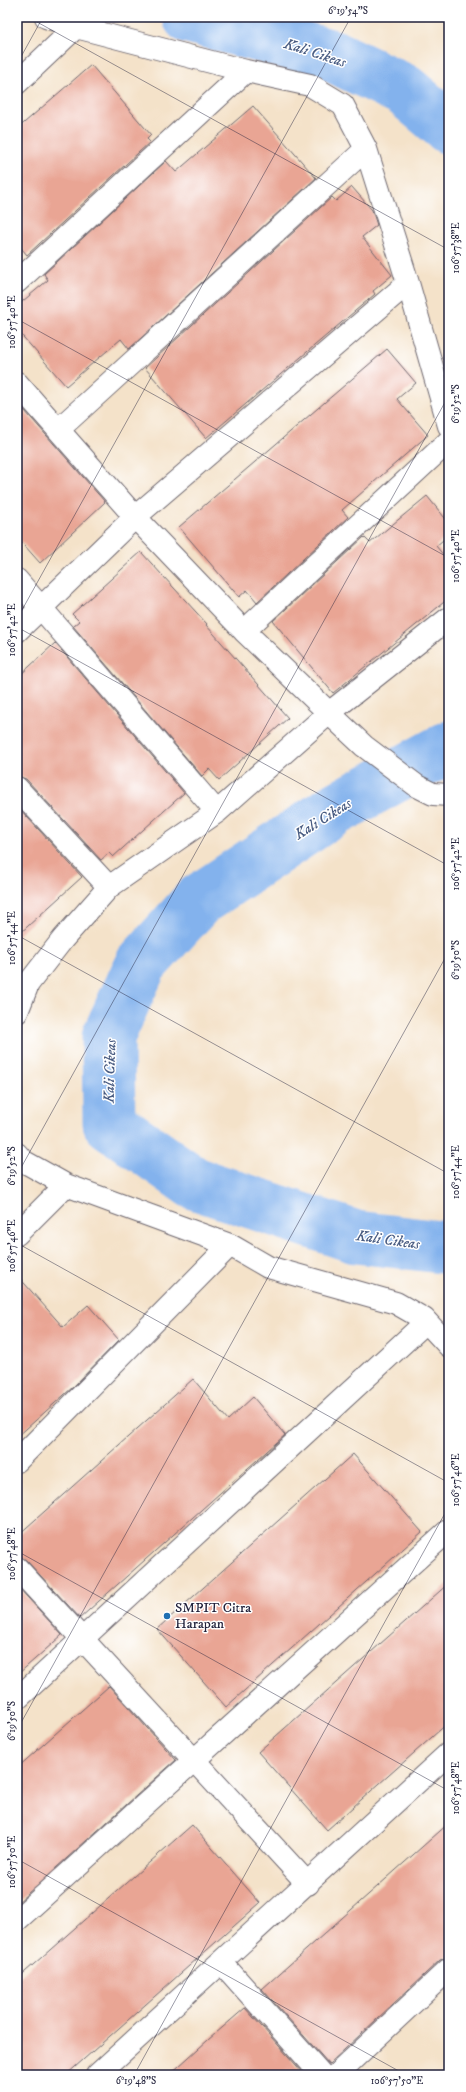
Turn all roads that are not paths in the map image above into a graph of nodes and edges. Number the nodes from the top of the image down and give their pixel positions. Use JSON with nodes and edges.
{"nodes":[{"id":1,"x":46,"y":17,"type":"edge"},
{"id":2,"x":76,"y":27,"type":"junction"},
{"id":3,"x":246,"y":71,"type":"junction"},
{"id":4,"x":17,"y":83,"type":"edge"},
{"id":5,"x":366,"y":148,"type":"junction"},
{"id":6,"x":17,"y":282,"type":"edge"},
{"id":7,"x":408,"y":283,"type":"junction"},
{"id":8,"x":17,"y":383,"type":"edge"},
{"id":9,"x":449,"y":426,"type":"edge"},
{"id":10,"x":58,"y":429,"type":"junction"},
{"id":11,"x":449,"y":441,"type":"edge"},
{"id":12,"x":135,"y":517,"type":"junction"},
{"id":13,"x":17,"y":580,"type":"edge"},
{"id":14,"x":41,"y":607,"type":"junction"},
{"id":15,"x":449,"y":618,"type":"edge"},
{"id":16,"x":17,"y":631,"type":"edge"},
{"id":17,"x":244,"y":631,"type":"junction"},
{"id":18,"x":329,"y":713,"type":"junction"},
{"id":19,"x":17,"y":788,"type":"edge"},
{"id":20,"x":449,"y":796,"type":"edge"},
{"id":21,"x":218,"y":812,"type":"junction"},
{"id":22,"x":109,"y":887,"type":"junction"},
{"id":23,"x":23,"y":978,"type":"edge"},
{"id":24,"x":17,"y":1012,"type":"edge"},
{"id":25,"x":17,"y":1154,"type":"edge"},
{"id":26,"x":66,"y":1185,"type":"junction"},
{"id":27,"x":17,"y":1234,"type":"edge"},
{"id":28,"x":230,"y":1244,"type":"junction"},
{"id":29,"x":426,"y":1322,"type":"junction"},
{"id":30,"x":449,"y":1346,"type":"edge"},
{"id":31,"x":17,"y":1461,"type":"edge"},
{"id":32,"x":449,"y":1530,"type":"edge"},
{"id":33,"x":17,"y":1568,"type":"edge"},
{"id":34,"x":82,"y":1641,"type":"junction"},
{"id":35,"x":17,"y":1699,"type":"edge"},
{"id":36,"x":449,"y":1754,"type":"edge"},
{"id":37,"x":194,"y":1760,"type":"junction"},
{"id":38,"x":308,"y":1884,"type":"junction"},
{"id":39,"x":17,"y":1920,"type":"edge"},
{"id":40,"x":222,"y":1963,"type":"junction"},
{"id":41,"x":449,"y":1969,"type":"edge"},
{"id":42,"x":98,"y":2075,"type":"edge"},
{"id":43,"x":322,"y":2075,"type":"edge"},
{"id":44,"x":336,"y":2075,"type":"edge"}],
"edges":[{"from":1,"to":2,"type":"street"},
{"from":2,"to":3,"type":"street"},
{"from":2,"to":4,"type":"street"},
{"from":3,"to":5,"type":"street"},
{"from":3,"to":6,"type":"street"},
{"from":5,"to":7,"type":"street"},
{"from":5,"to":10,"type":"street"},
{"from":7,"to":9,"type":"street"},
{"from":7,"to":12,"type":"street"},
{"from":8,"to":10,"type":"street"},
{"from":10,"to":12,"type":"street"},
{"from":11,"to":17,"type":"street"},
{"from":12,"to":14,"type":"street"},
{"from":12,"to":17,"type":"street"},
{"from":13,"to":14,"type":"street"},
{"from":14,"to":16,"type":"street"},
{"from":14,"to":21,"type":"street"},
{"from":15,"to":18,"type":"street"},
{"from":17,"to":18,"type":"street"},
{"from":18,"to":20,"type":"street"},
{"from":18,"to":21,"type":"street"},
{"from":19,"to":22,"type":"street"},
{"from":21,"to":22,"type":"street"},
{"from":22,"to":23,"type":"street"},
{"from":23,"to":24,"type":"street"},
{"from":25,"to":26,"type":"street"},
{"from":26,"to":27,"type":"street"},
{"from":26,"to":28,"type":"street"},
{"from":28,"to":29,"type":"street"},
{"from":28,"to":31,"type":"street"},
{"from":29,"to":30,"type":"street"},
{"from":29,"to":34,"type":"street"},
{"from":32,"to":37,"type":"street"},
{"from":33,"to":34,"type":"street"},
{"from":34,"to":35,"type":"street"},
{"from":34,"to":37,"type":"street"},
{"from":36,"to":38,"type":"street"},
{"from":37,"to":38,"type":"street"},
{"from":37,"to":39,"type":"street"},
{"from":38,"to":40,"type":"street"},
{"from":40,"to":42,"type":"street"},
{"from":40,"to":43,"type":"street"},
{"from":41,"to":44,"type":"street"}]}
